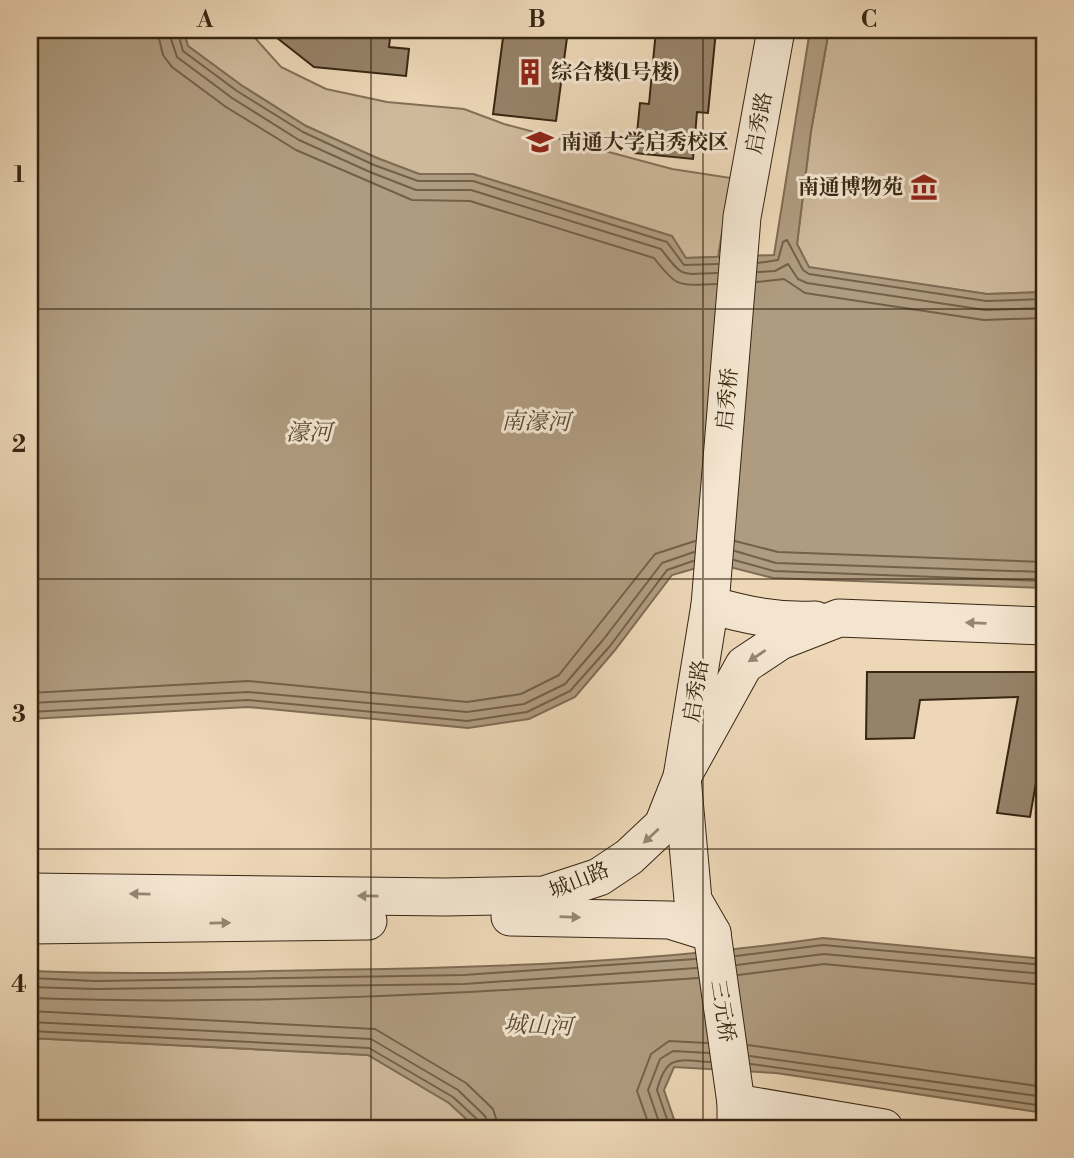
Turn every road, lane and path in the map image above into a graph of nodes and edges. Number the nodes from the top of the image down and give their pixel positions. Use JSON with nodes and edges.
{"nodes":[{"id":1,"x":776,"y":30,"type":"edge"},
{"id":2,"x":742,"y":217,"type":"joint"},
{"id":3,"x":710,"y":594,"type":"junction"},
{"id":4,"x":839,"y":618,"type":"junction"},
{"id":5,"x":1044,"y":626,"type":"edge"},
{"id":6,"x":682,"y":777,"type":"junction"},
{"id":7,"x":30,"y":892,"type":"edge"},
{"id":8,"x":30,"y":925,"type":"edge"},
{"id":9,"x":713,"y":939,"type":"junction"},
{"id":10,"x":735,"y":1103,"type":"edge"},
{"id":11,"x":884,"y":1128,"type":"edge"}],
"edges":[{"from":1,"to":2,"type":"main road","name":"启秀路"},
{"from":2,"to":3,"type":"main road","name":"启秀桥"},
{"from":3,"to":4,"type":"main road"},
{"from":3,"to":6,"type":"main road","name":"启秀路"},
{"from":5,"to":4,"type":"main road","name":"城山路","one_way":true},
{"from":4,"to":6,"type":"main road","name":"城山路","one_way":true},
{"from":6,"to":7,"type":"main road","name":"城山路","one_way":true},
{"from":6,"to":9,"type":"main road"},
{"from":8,"to":9,"type":"main road","name":"城山路","one_way":true},
{"from":9,"to":10,"type":"main road","name":"三元桥"},
{"from":10,"to":11,"type":"main road"}]}
